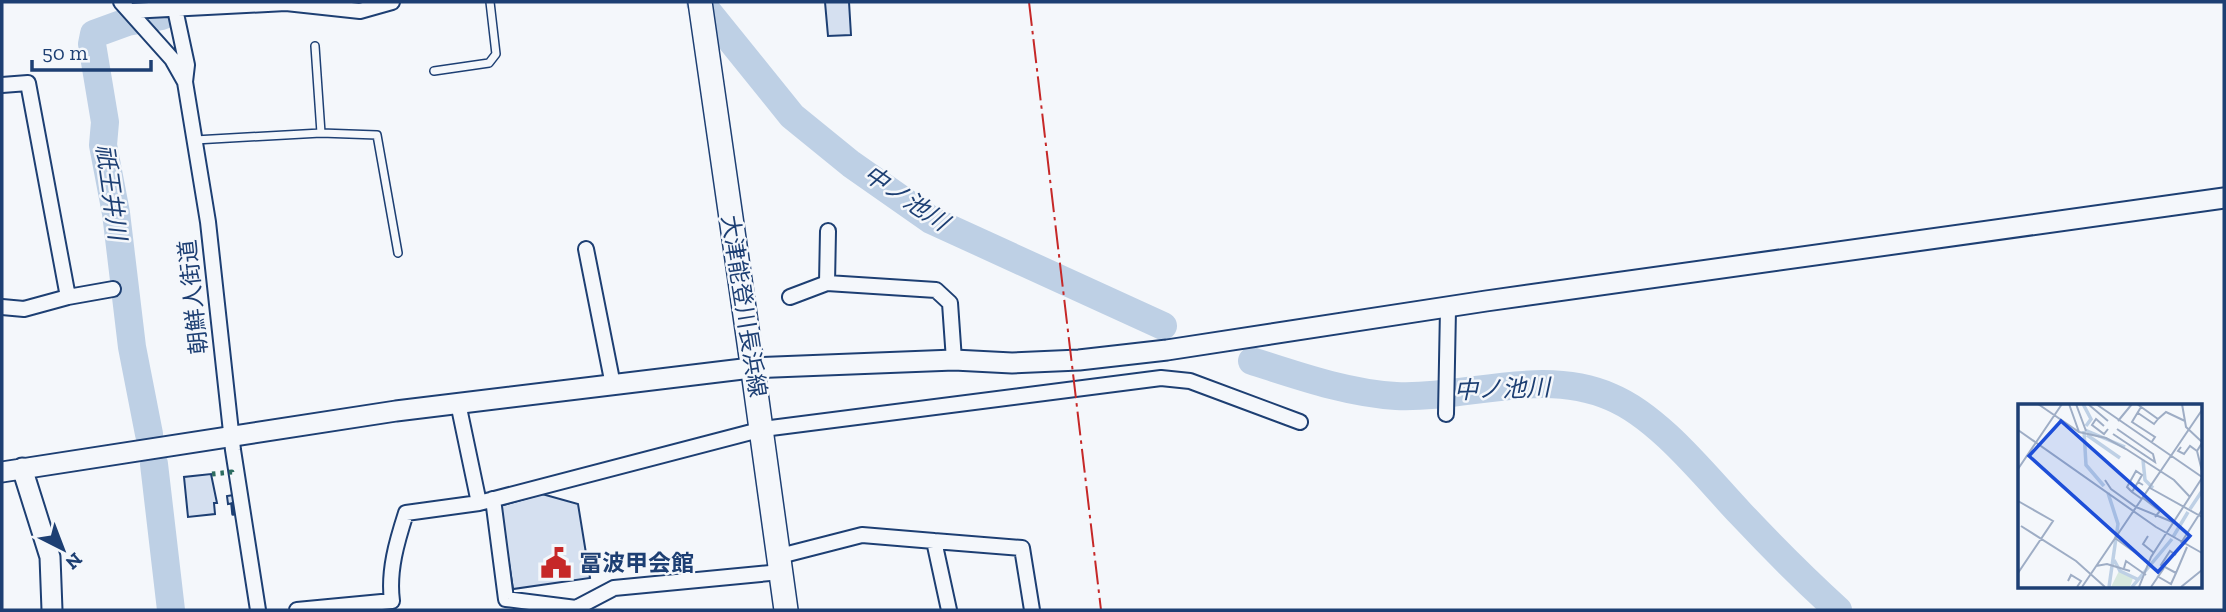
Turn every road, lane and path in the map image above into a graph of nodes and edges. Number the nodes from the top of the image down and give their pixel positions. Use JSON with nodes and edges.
{"nodes":[{"id":1,"x":392,"y":2,"type":"edge"},
{"id":2,"x":490,"y":2,"type":"edge"},
{"id":3,"x":700,"y":2,"type":"edge"},
{"id":4,"x":168,"y":9,"type":"junction"},
{"id":5,"x":132,"y":14,"type":"edge"},
{"id":6,"x":315,"y":46,"type":"dead end"},
{"id":7,"x":434,"y":71,"type":"dead end"},
{"id":8,"x":185,"y":82,"type":"junction"},
{"id":9,"x":2,"y":85,"type":"edge"},
{"id":10,"x":321,"y":133,"type":"junction"},
{"id":11,"x":195,"y":140,"type":"junction"},
{"id":12,"x":2224,"y":198,"type":"edge"},
{"id":13,"x":828,"y":231,"type":"dead end"},
{"id":14,"x":586,"y":249,"type":"dead end"},
{"id":15,"x":398,"y":253,"type":"dead end"},
{"id":16,"x":827,"y":283,"type":"junction"},
{"id":17,"x":113,"y":289,"type":"dead end"},
{"id":18,"x":790,"y":297,"type":"dead end"},
{"id":19,"x":68,"y":298,"type":"junction"},
{"id":20,"x":2,"y":307,"type":"edge"},
{"id":21,"x":1448,"y":309,"type":"junction"},
{"id":22,"x":954,"y":360,"type":"junction"},
{"id":23,"x":751,"y":368,"type":"junction"},
{"id":24,"x":613,"y":385,"type":"junction"},
{"id":25,"x":458,"y":404,"type":"junction"},
{"id":26,"x":1446,"y":414,"type":"dead end"},
{"id":27,"x":1300,"y":422,"type":"dead end"},
{"id":28,"x":764,"y":429,"type":"junction"},
{"id":29,"x":233,"y":435,"type":"junction"},
{"id":30,"x":22,"y":468,"type":"junction"},
{"id":31,"x":2,"y":472,"type":"edge"},
{"id":32,"x":486,"y":501,"type":"junction"},
{"id":33,"x":934,"y":541,"type":"junction"},
{"id":34,"x":780,"y":564,"type":"junction"},
{"id":35,"x":52,"y":610,"type":"edge"},
{"id":36,"x":258,"y":610,"type":"edge"},
{"id":37,"x":297,"y":610,"type":"edge"},
{"id":38,"x":786,"y":610,"type":"edge"},
{"id":39,"x":949,"y":610,"type":"edge"},
{"id":40,"x":1032,"y":610,"type":"edge"}],
"edges":[{"from":1,"to":4,"type":"street"},
{"from":2,"to":7,"type":"lane"},
{"from":3,"to":23,"type":"main road","name":"大津能登川長浜線"},
{"from":4,"to":5,"type":"street"},
{"from":4,"to":8,"type":"street"},
{"from":5,"to":8,"type":"street","name":"朝鮮人街道"},
{"from":6,"to":10,"type":"lane"},
{"from":8,"to":11,"type":"street","name":"朝鮮人街道"},
{"from":9,"to":19,"type":"street"},
{"from":10,"to":11,"type":"lane"},
{"from":10,"to":15,"type":"lane"},
{"from":11,"to":29,"type":"street","name":"朝鮮人街道"},
{"from":12,"to":21,"type":"street"},
{"from":13,"to":16,"type":"street"},
{"from":14,"to":24,"type":"street"},
{"from":16,"to":18,"type":"street"},
{"from":16,"to":22,"type":"street"},
{"from":17,"to":19,"type":"street"},
{"from":19,"to":20,"type":"street"},
{"from":21,"to":22,"type":"street"},
{"from":21,"to":26,"type":"street"},
{"from":22,"to":23,"type":"street"},
{"from":23,"to":24,"type":"street"},
{"from":23,"to":28,"type":"main road","name":"大津能登川長浜線"},
{"from":24,"to":25,"type":"street"},
{"from":25,"to":29,"type":"street"},
{"from":25,"to":32,"type":"street"},
{"from":27,"to":28,"type":"street"},
{"from":28,"to":32,"type":"street"},
{"from":28,"to":34,"type":"main road","name":"大津能登川長浜線"},
{"from":29,"to":30,"type":"street"},
{"from":29,"to":36,"type":"street","name":"朝鮮人街道"},
{"from":30,"to":31,"type":"street"},
{"from":30,"to":35,"type":"street"},
{"from":32,"to":34,"type":"street"},
{"from":32,"to":37,"type":"street"},
{"from":33,"to":34,"type":"street"},
{"from":33,"to":39,"type":"street"},
{"from":33,"to":40,"type":"street"},
{"from":34,"to":38,"type":"main road","name":"大津能登川長浜線"}]}
